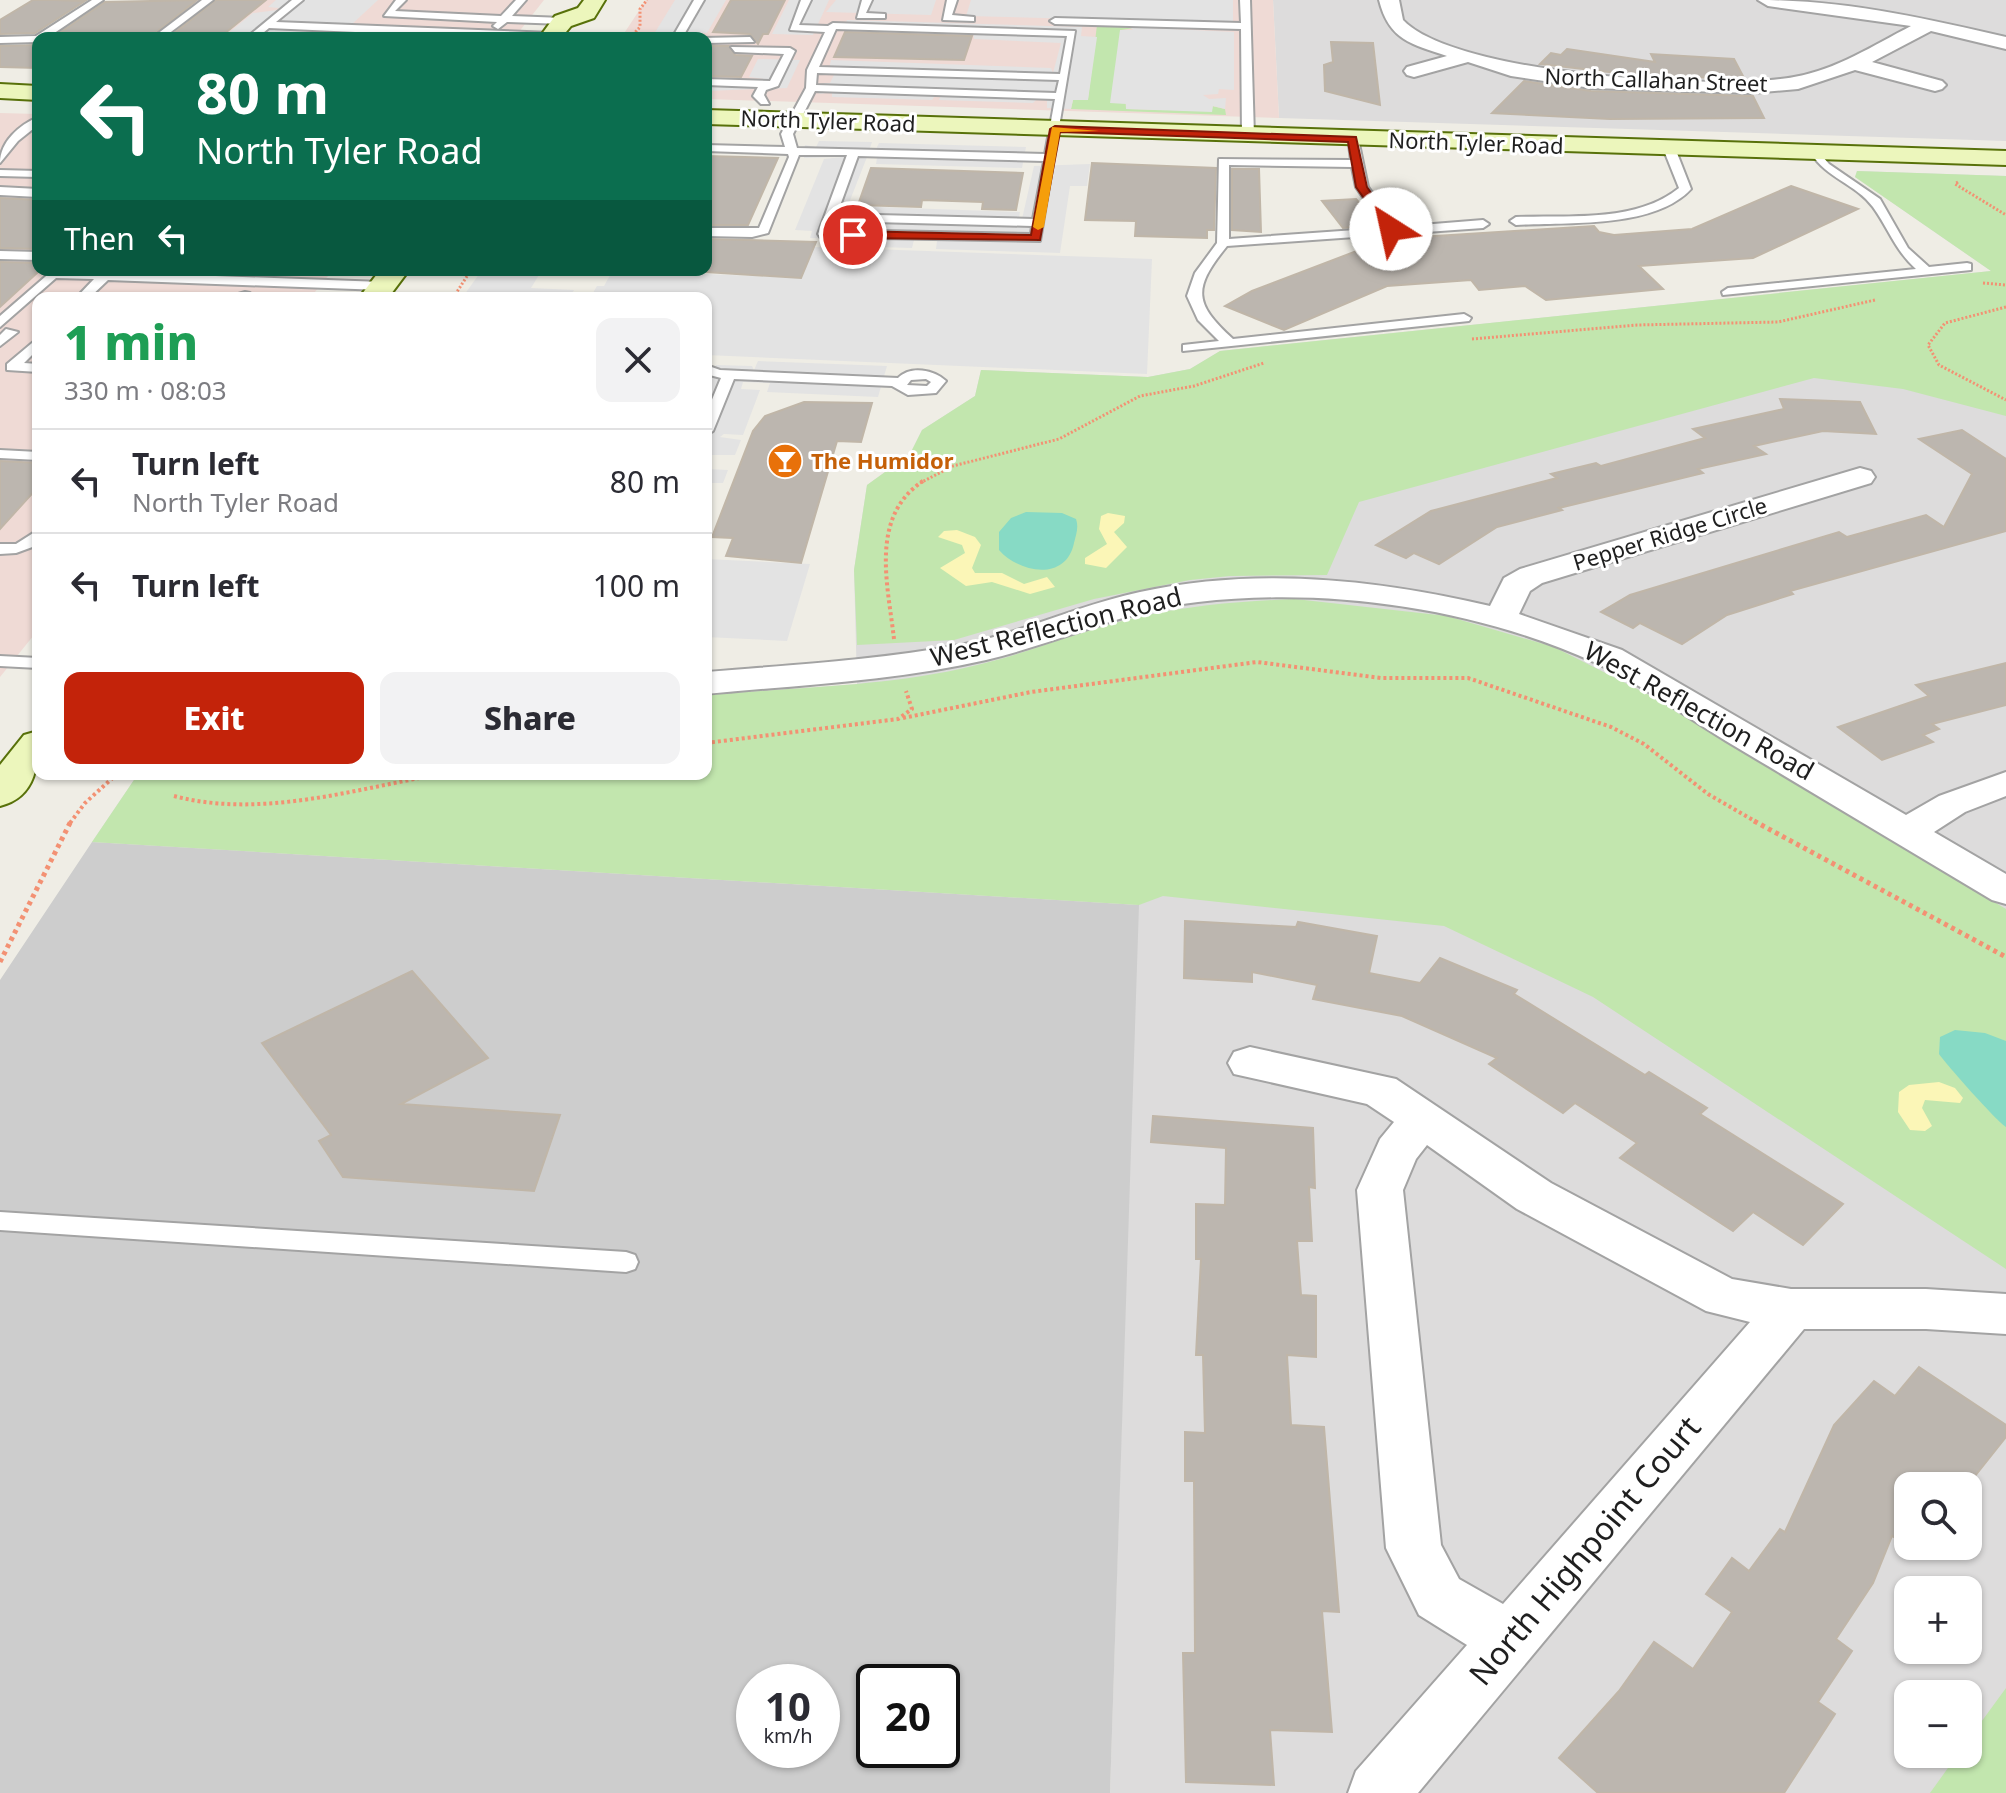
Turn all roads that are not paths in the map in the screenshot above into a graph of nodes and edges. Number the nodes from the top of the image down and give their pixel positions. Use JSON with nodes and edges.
{"nodes":[{"id":1,"x":98,"y":0,"type":"edge"},
{"id":2,"x":208,"y":0,"type":"edge"},
{"id":3,"x":298,"y":0,"type":"edge"},
{"id":4,"x":401,"y":0,"type":"edge"},
{"id":5,"x":521,"y":0,"type":"edge"},
{"id":6,"x":699,"y":0,"type":"edge"},
{"id":7,"x":806,"y":0,"type":"edge"},
{"id":8,"x":867,"y":0,"type":"edge"},
{"id":9,"x":952,"y":0,"type":"edge"},
{"id":10,"x":1245,"y":0,"type":"edge"},
{"id":11,"x":1389,"y":0,"type":"edge"},
{"id":12,"x":1768,"y":0,"type":"edge"},
{"id":13,"x":590,"y":7,"type":"edge"},
{"id":14,"x":860,"y":16,"type":"junction"},
{"id":15,"x":946,"y":18,"type":"junction"},
{"id":16,"x":504,"y":19,"type":"junction"},
{"id":17,"x":1930,"y":24,"type":"junction"},
{"id":18,"x":267,"y":25,"type":"junction"},
{"id":19,"x":1246,"y":26,"type":"junction"},
{"id":20,"x":1073,"y":27,"type":"junction"},
{"id":21,"x":832,"y":28,"type":"junction"},
{"id":22,"x":48,"y":32,"type":"edge"},
{"id":23,"x":165,"y":32,"type":"edge"},
{"id":24,"x":258,"y":32,"type":"edge"},
{"id":25,"x":368,"y":32,"type":"edge"},
{"id":26,"x":493,"y":32,"type":"edge"},
{"id":27,"x":555,"y":32,"type":"edge"},
{"id":28,"x":593,"y":32,"type":"edge"},
{"id":29,"x":680,"y":32,"type":"edge"},
{"id":30,"x":32,"y":38,"type":"edge"},
{"id":31,"x":0,"y":40,"type":"edge"},
{"id":32,"x":712,"y":40,"type":"edge"},
{"id":33,"x":2006,"y":43,"type":"edge"},
{"id":34,"x":735,"y":49,"type":"dead end"},
{"id":35,"x":766,"y":50,"type":"junction"},
{"id":36,"x":1468,"y":56,"type":"junction"},
{"id":37,"x":1854,"y":64,"type":"junction"},
{"id":38,"x":812,"y":70,"type":"junction"},
{"id":39,"x":1414,"y":71,"type":"dead end"},
{"id":40,"x":1064,"y":77,"type":"junction"},
{"id":41,"x":712,"y":82,"type":"edge"},
{"id":42,"x":774,"y":84,"type":"junction"},
{"id":43,"x":1935,"y":85,"type":"dead end"},
{"id":44,"x":811,"y":88,"type":"junction"},
{"id":45,"x":0,"y":91,"type":"edge"},
{"id":46,"x":32,"y":93,"type":"edge"},
{"id":47,"x":1061,"y":96,"type":"junction"},
{"id":48,"x":761,"y":111,"type":"junction"},
{"id":49,"x":712,"y":116,"type":"edge"},
{"id":50,"x":796,"y":120,"type":"junction"},
{"id":51,"x":32,"y":129,"type":"edge"},
{"id":52,"x":1055,"y":129,"type":"junction"},
{"id":53,"x":0,"y":131,"type":"edge"},
{"id":54,"x":1248,"y":136,"type":"junction"},
{"id":55,"x":1352,"y":139,"type":"junction"},
{"id":56,"x":712,"y":148,"type":"edge"},
{"id":57,"x":1669,"y":148,"type":"junction"},
{"id":58,"x":792,"y":151,"type":"junction"},
{"id":59,"x":854,"y":152,"type":"junction"},
{"id":60,"x":1817,"y":153,"type":"junction"},
{"id":61,"x":1050,"y":158,"type":"junction"},
{"id":62,"x":2006,"y":158,"type":"edge"},
{"id":63,"x":0,"y":160,"type":"edge"},
{"id":64,"x":1355,"y":164,"type":"junction"},
{"id":65,"x":0,"y":173,"type":"edge"},
{"id":66,"x":32,"y":174,"type":"edge"},
{"id":67,"x":0,"y":191,"type":"edge"},
{"id":68,"x":32,"y":193,"type":"edge"},
{"id":69,"x":1516,"y":221,"type":"dead end"},
{"id":70,"x":1483,"y":224,"type":"dead end"},
{"id":71,"x":1391,"y":229,"type":"junction"},
{"id":72,"x":712,"y":232,"type":"edge"},
{"id":73,"x":1223,"y":243,"type":"junction"},
{"id":74,"x":0,"y":255,"type":"edge"},
{"id":75,"x":32,"y":256,"type":"edge"},
{"id":76,"x":1967,"y":267,"type":"dead end"},
{"id":77,"x":1926,"y":271,"type":"junction"},
{"id":78,"x":51,"y":276,"type":"edge"},
{"id":79,"x":105,"y":276,"type":"edge"},
{"id":80,"x":172,"y":276,"type":"edge"},
{"id":81,"x":258,"y":282,"type":"junction"},
{"id":82,"x":383,"y":285,"type":"edge"},
{"id":83,"x":37,"y":292,"type":"edge"},
{"id":84,"x":88,"y":292,"type":"edge"},
{"id":85,"x":246,"y":292,"type":"edge"},
{"id":86,"x":1728,"y":292,"type":"dead end"},
{"id":87,"x":32,"y":298,"type":"edge"},
{"id":88,"x":1464,"y":318,"type":"dead end"},
{"id":89,"x":4,"y":329,"type":"edge"},
{"id":90,"x":0,"y":342,"type":"edge"},
{"id":91,"x":1230,"y":343,"type":"junction"},
{"id":92,"x":32,"y":348,"type":"edge"},
{"id":93,"x":1188,"y":348,"type":"dead end"},
{"id":94,"x":32,"y":368,"type":"edge"},
{"id":95,"x":712,"y":371,"type":"edge"},
{"id":96,"x":729,"y":375,"type":"junction"},
{"id":97,"x":898,"y":382,"type":"dead end"},
{"id":98,"x":712,"y":416,"type":"edge"},
{"id":99,"x":0,"y":454,"type":"edge"},
{"id":100,"x":32,"y":456,"type":"edge"},
{"id":101,"x":1860,"y":477,"type":"dead end"},
{"id":102,"x":32,"y":543,"type":"edge"},
{"id":103,"x":7,"y":550,"type":"edge"},
{"id":104,"x":0,"y":566,"type":"edge"},
{"id":105,"x":1501,"y":617,"type":"junction"},
{"id":106,"x":0,"y":661,"type":"edge"},
{"id":107,"x":32,"y":663,"type":"edge"},
{"id":108,"x":712,"y":683,"type":"edge"},
{"id":109,"x":32,"y":751,"type":"edge"},
{"id":110,"x":2006,"y":783,"type":"edge"},
{"id":111,"x":0,"y":793,"type":"edge"},
{"id":112,"x":1907,"y":832,"type":"junction"},
{"id":113,"x":2006,"y":891,"type":"edge"},
{"id":114,"x":1250,"y":1063,"type":"dead end"},
{"id":115,"x":1423,"y":1119,"type":"junction"},
{"id":116,"x":0,"y":1221,"type":"edge"},
{"id":117,"x":626,"y":1262,"type":"dead end"},
{"id":118,"x":1791,"y":1309,"type":"junction"},
{"id":119,"x":2006,"y":1314,"type":"edge"},
{"id":120,"x":1510,"y":1639,"type":"junction"},
{"id":121,"x":1378,"y":1793,"type":"edge"}],
"edges":[{"from":1,"to":22,"type":"lane"},
{"from":2,"to":23,"type":"lane"},
{"from":3,"to":18,"type":"lane"},
{"from":4,"to":16,"type":"lane"},
{"from":5,"to":16,"type":"lane"},
{"from":6,"to":29,"type":"lane"},
{"from":7,"to":21,"type":"lane"},
{"from":8,"to":14,"type":"lane"},
{"from":9,"to":15,"type":"lane"},
{"from":10,"to":19,"type":"lane"},
{"from":11,"to":36,"type":"street","name":"North Callahan Street"},
{"from":12,"to":17,"type":"street"},
{"from":13,"to":27,"type":"main road"},
{"from":13,"to":28,"type":"main road"},
{"from":14,"to":15,"type":"lane"},
{"from":14,"to":21,"type":"lane"},
{"from":15,"to":20,"type":"lane"},
{"from":16,"to":26,"type":"lane"},
{"from":16,"to":27,"type":"lane"},
{"from":17,"to":33,"type":"street"},
{"from":17,"to":37,"type":"street","name":"North Callahan Street"},
{"from":18,"to":24,"type":"lane"},
{"from":18,"to":25,"type":"lane"},
{"from":19,"to":20,"type":"lane"},
{"from":19,"to":54,"type":"lane"},
{"from":20,"to":21,"type":"lane"},
{"from":20,"to":40,"type":"lane"},
{"from":21,"to":38,"type":"lane"},
{"from":30,"to":31,"type":"lane"},
{"from":32,"to":35,"type":"lane"},
{"from":34,"to":35,"type":"lane"},
{"from":35,"to":42,"type":"lane"},
{"from":36,"to":37,"type":"street","name":"North Callahan Street"},
{"from":36,"to":39,"type":"street"},
{"from":37,"to":43,"type":"street"},
{"from":38,"to":40,"type":"lane"},
{"from":38,"to":44,"type":"lane"},
{"from":40,"to":47,"type":"lane"},
{"from":41,"to":42,"type":"lane"},
{"from":42,"to":48,"type":"lane"},
{"from":44,"to":47,"type":"lane"},
{"from":44,"to":50,"type":"lane"},
{"from":45,"to":46,"type":"main road"},
{"from":47,"to":52,"type":"lane"},
{"from":48,"to":49,"type":"main road","name":"North Tyler Road"},
{"from":48,"to":50,"type":"main road","name":"North Tyler Road"},
{"from":50,"to":52,"type":"main road","name":"North Tyler Road"},
{"from":50,"to":58,"type":"lane"},
{"from":51,"to":53,"type":"lane"},
{"from":51,"to":63,"type":"lane"},
{"from":52,"to":54,"type":"main road","name":"North Tyler Road"},
{"from":52,"to":61,"type":"lane"},
{"from":54,"to":55,"type":"main road","name":"North Tyler Road"},
{"from":55,"to":57,"type":"main road","name":"North Tyler Road"},
{"from":55,"to":64,"type":"lane"},
{"from":56,"to":58,"type":"lane"},
{"from":57,"to":60,"type":"main road","name":"North Tyler Road"},
{"from":57,"to":69,"type":"lane"},
{"from":58,"to":59,"type":"lane"},
{"from":58,"to":72,"type":"lane"},
{"from":59,"to":61,"type":"lane"},
{"from":59,"to":61,"type":"lane"},
{"from":60,"to":62,"type":"main road","name":"North Tyler Road"},
{"from":60,"to":77,"type":"lane"},
{"from":64,"to":71,"type":"lane"},
{"from":64,"to":73,"type":"lane"},
{"from":65,"to":66,"type":"lane"},
{"from":67,"to":68,"type":"lane"},
{"from":70,"to":71,"type":"lane"},
{"from":71,"to":73,"type":"lane"},
{"from":73,"to":91,"type":"lane"},
{"from":74,"to":75,"type":"lane"},
{"from":76,"to":77,"type":"lane"},
{"from":77,"to":86,"type":"lane"},
{"from":78,"to":83,"type":"lane"},
{"from":79,"to":84,"type":"lane"},
{"from":80,"to":81,"type":"lane"},
{"from":81,"to":82,"type":"lane"},
{"from":81,"to":85,"type":"lane"},
{"from":87,"to":89,"type":"lane"},
{"from":88,"to":91,"type":"lane"},
{"from":89,"to":90,"type":"lane"},
{"from":91,"to":93,"type":"lane"},
{"from":92,"to":94,"type":"lane"},
{"from":95,"to":96,"type":"lane"},
{"from":96,"to":97,"type":"lane"},
{"from":96,"to":98,"type":"lane"},
{"from":99,"to":100,"type":"lane"},
{"from":101,"to":105,"type":"street","name":"Pepper Ridge Circle"},
{"from":102,"to":103,"type":"lane"},
{"from":103,"to":104,"type":"lane"},
{"from":105,"to":108,"type":"street","name":"West Reflection Road"},
{"from":105,"to":112,"type":"street","name":"West Reflection Road"},
{"from":106,"to":107,"type":"lane"},
{"from":109,"to":111,"type":"main road"},
{"from":110,"to":112,"type":"street"},
{"from":112,"to":113,"type":"street","name":"West Reflection Road"},
{"from":114,"to":115,"type":"street"},
{"from":115,"to":118,"type":"street"},
{"from":115,"to":120,"type":"street"},
{"from":116,"to":117,"type":"lane"},
{"from":118,"to":119,"type":"street"},
{"from":118,"to":120,"type":"street","name":"North Highpoint Court"},
{"from":120,"to":121,"type":"street","name":"North Highpoint Court"}]}
